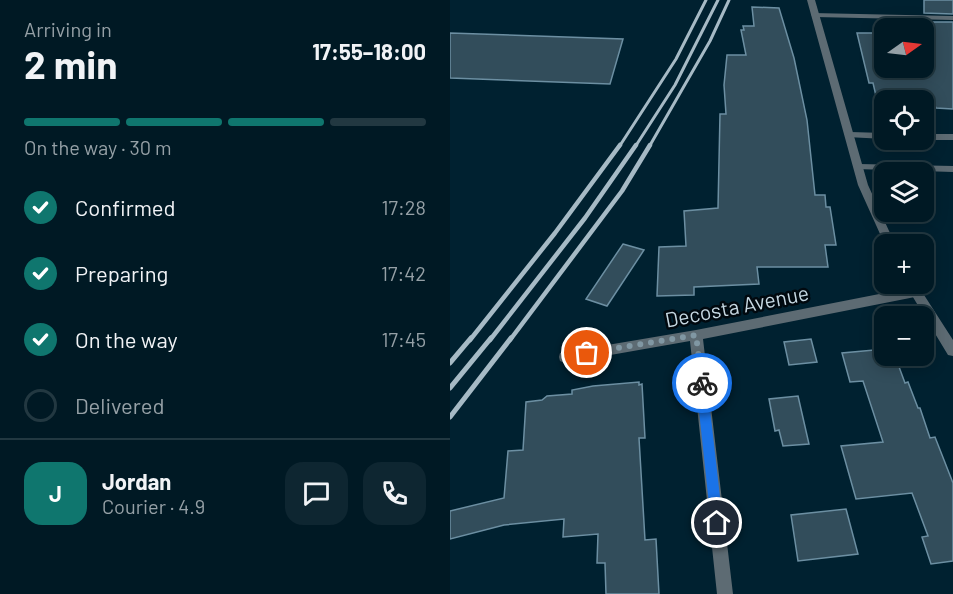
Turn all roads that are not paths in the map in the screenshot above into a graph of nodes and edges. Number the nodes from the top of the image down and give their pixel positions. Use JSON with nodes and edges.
{"nodes":[{"id":1,"x":811,"y":0,"type":"edge"},
{"id":2,"x":815,"y":15,"type":"junction"},
{"id":3,"x":953,"y":18,"type":"edge"},
{"id":4,"x":850,"y":135,"type":"junction"},
{"id":5,"x":874,"y":136,"type":"edge"},
{"id":6,"x":934,"y":137,"type":"edge"},
{"id":7,"x":953,"y":137,"type":"edge"},
{"id":8,"x":859,"y":167,"type":"junction"},
{"id":9,"x":953,"y":169,"type":"edge"},
{"id":10,"x":885,"y":234,"type":"edge"},
{"id":11,"x":885,"y":294,"type":"edge"},
{"id":12,"x":917,"y":294,"type":"edge"},
{"id":13,"x":696,"y":335,"type":"junction"},
{"id":14,"x":953,"y":351,"type":"edge"},
{"id":15,"x":565,"y":357,"type":"dead end"},
{"id":16,"x":725,"y":594,"type":"edge"}],
"edges":[{"from":1,"to":2,"type":"street"},
{"from":2,"to":3,"type":"street"},
{"from":2,"to":4,"type":"street"},
{"from":4,"to":5,"type":"street"},
{"from":4,"to":8,"type":"street"},
{"from":6,"to":7,"type":"street"},
{"from":8,"to":9,"type":"lane"},
{"from":8,"to":10,"type":"street"},
{"from":11,"to":13,"type":"street","name":"Decosta Avenue"},
{"from":12,"to":14,"type":"street"},
{"from":13,"to":15,"type":"street","name":"Decosta Avenue"},
{"from":13,"to":16,"type":"street"}]}
